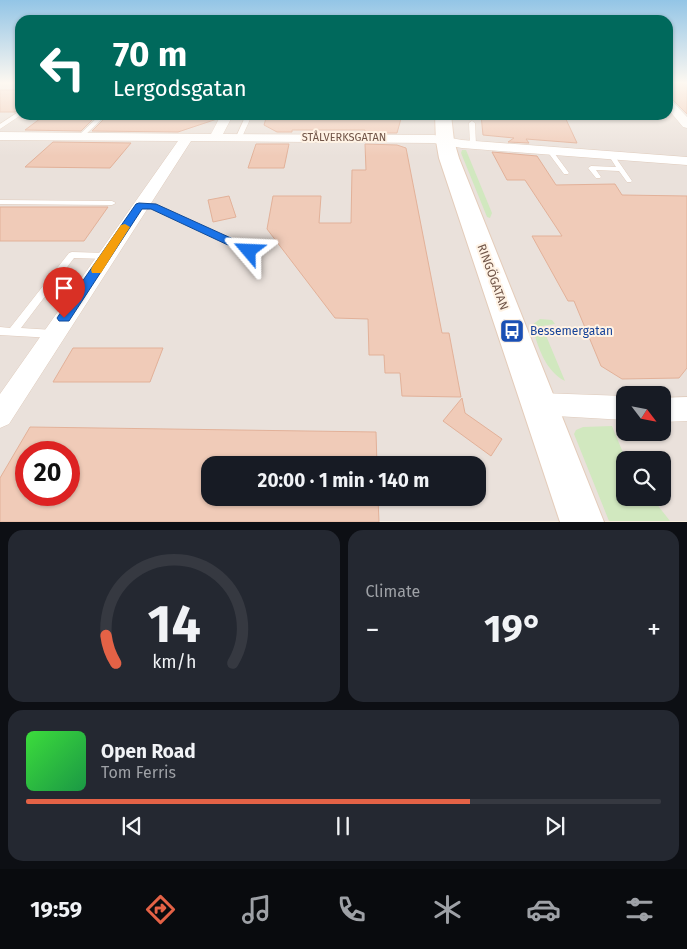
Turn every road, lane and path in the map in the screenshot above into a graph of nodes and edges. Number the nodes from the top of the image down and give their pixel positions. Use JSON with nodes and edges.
{"nodes":[{"id":1,"x":673,"y":109,"type":"edge"},
{"id":2,"x":15,"y":116,"type":"edge"},
{"id":3,"x":98,"y":120,"type":"edge"},
{"id":4,"x":224,"y":120,"type":"edge"},
{"id":5,"x":247,"y":120,"type":"edge"},
{"id":6,"x":472,"y":123,"type":"dead end"},
{"id":7,"x":687,"y":124,"type":"edge"},
{"id":8,"x":0,"y":127,"type":"edge"},
{"id":9,"x":454,"y":133,"type":"edge"},
{"id":10,"x":0,"y":136,"type":"edge"},
{"id":11,"x":80,"y":137,"type":"junction"},
{"id":12,"x":186,"y":137,"type":"junction"},
{"id":13,"x":215,"y":137,"type":"junction"},
{"id":14,"x":239,"y":137,"type":"junction"},
{"id":15,"x":550,"y":151,"type":"junction"},
{"id":16,"x":612,"y":156,"type":"junction"},
{"id":17,"x":687,"y":162,"type":"edge"},
{"id":18,"x":621,"y":169,"type":"junction"},
{"id":19,"x":566,"y":174,"type":"dead end"},
{"id":20,"x":598,"y":177,"type":"dead end"},
{"id":21,"x":629,"y":181,"type":"dead end"},
{"id":22,"x":0,"y":202,"type":"edge"},
{"id":23,"x":112,"y":203,"type":"dead end"},
{"id":24,"x":139,"y":206,"type":"junction"},
{"id":25,"x":249,"y":251,"type":"dead end"},
{"id":26,"x":106,"y":256,"type":"junction"},
{"id":27,"x":0,"y":331,"type":"edge"},
{"id":28,"x":13,"y":332,"type":"junction"},
{"id":29,"x":53,"y":334,"type":"junction"},
{"id":30,"x":539,"y":404,"type":"junction"},
{"id":31,"x":616,"y":408,"type":"edge"},
{"id":32,"x":687,"y":409,"type":"edge"},
{"id":33,"x":671,"y":410,"type":"edge"},
{"id":34,"x":0,"y":416,"type":"edge"},
{"id":35,"x":582,"y":522,"type":"edge"}],
"edges":[{"from":1,"to":7,"type":"street"},
{"from":2,"to":8,"type":"lane"},
{"from":3,"to":11,"type":"lane"},
{"from":4,"to":13,"type":"street"},
{"from":5,"to":14,"type":"lane"},
{"from":6,"to":9,"type":"lane"},
{"from":9,"to":14,"type":"street","name":"STÅLVERKSGATAN"},
{"from":9,"to":15,"type":"street","name":"STÅLVERKSGATAN"},
{"from":9,"to":30,"type":"street","name":"RINGÖGATAN"},
{"from":10,"to":11,"type":"street","name":"STÅLVERKSGATAN"},
{"from":11,"to":12,"type":"street","name":"STÅLVERKSGATAN"},
{"from":12,"to":13,"type":"street","name":"STÅLVERKSGATAN"},
{"from":12,"to":24,"type":"street"},
{"from":13,"to":14,"type":"street","name":"STÅLVERKSGATAN"},
{"from":15,"to":16,"type":"street","name":"STÅLVERKSGATAN"},
{"from":15,"to":19,"type":"lane"},
{"from":16,"to":17,"type":"street","name":"STÅLVERKSGATAN"},
{"from":16,"to":18,"type":"lane"},
{"from":18,"to":20,"type":"lane"},
{"from":18,"to":21,"type":"lane"},
{"from":22,"to":23,"type":"lane"},
{"from":24,"to":25,"type":"lane"},
{"from":24,"to":26,"type":"street"},
{"from":26,"to":28,"type":"lane"},
{"from":26,"to":29,"type":"street"},
{"from":27,"to":28,"type":"lane"},
{"from":28,"to":29,"type":"lane"},
{"from":29,"to":34,"type":"street"},
{"from":30,"to":31,"type":"street"},
{"from":30,"to":35,"type":"street","name":"RINGÖGATAN"},
{"from":32,"to":33,"type":"street"}]}
